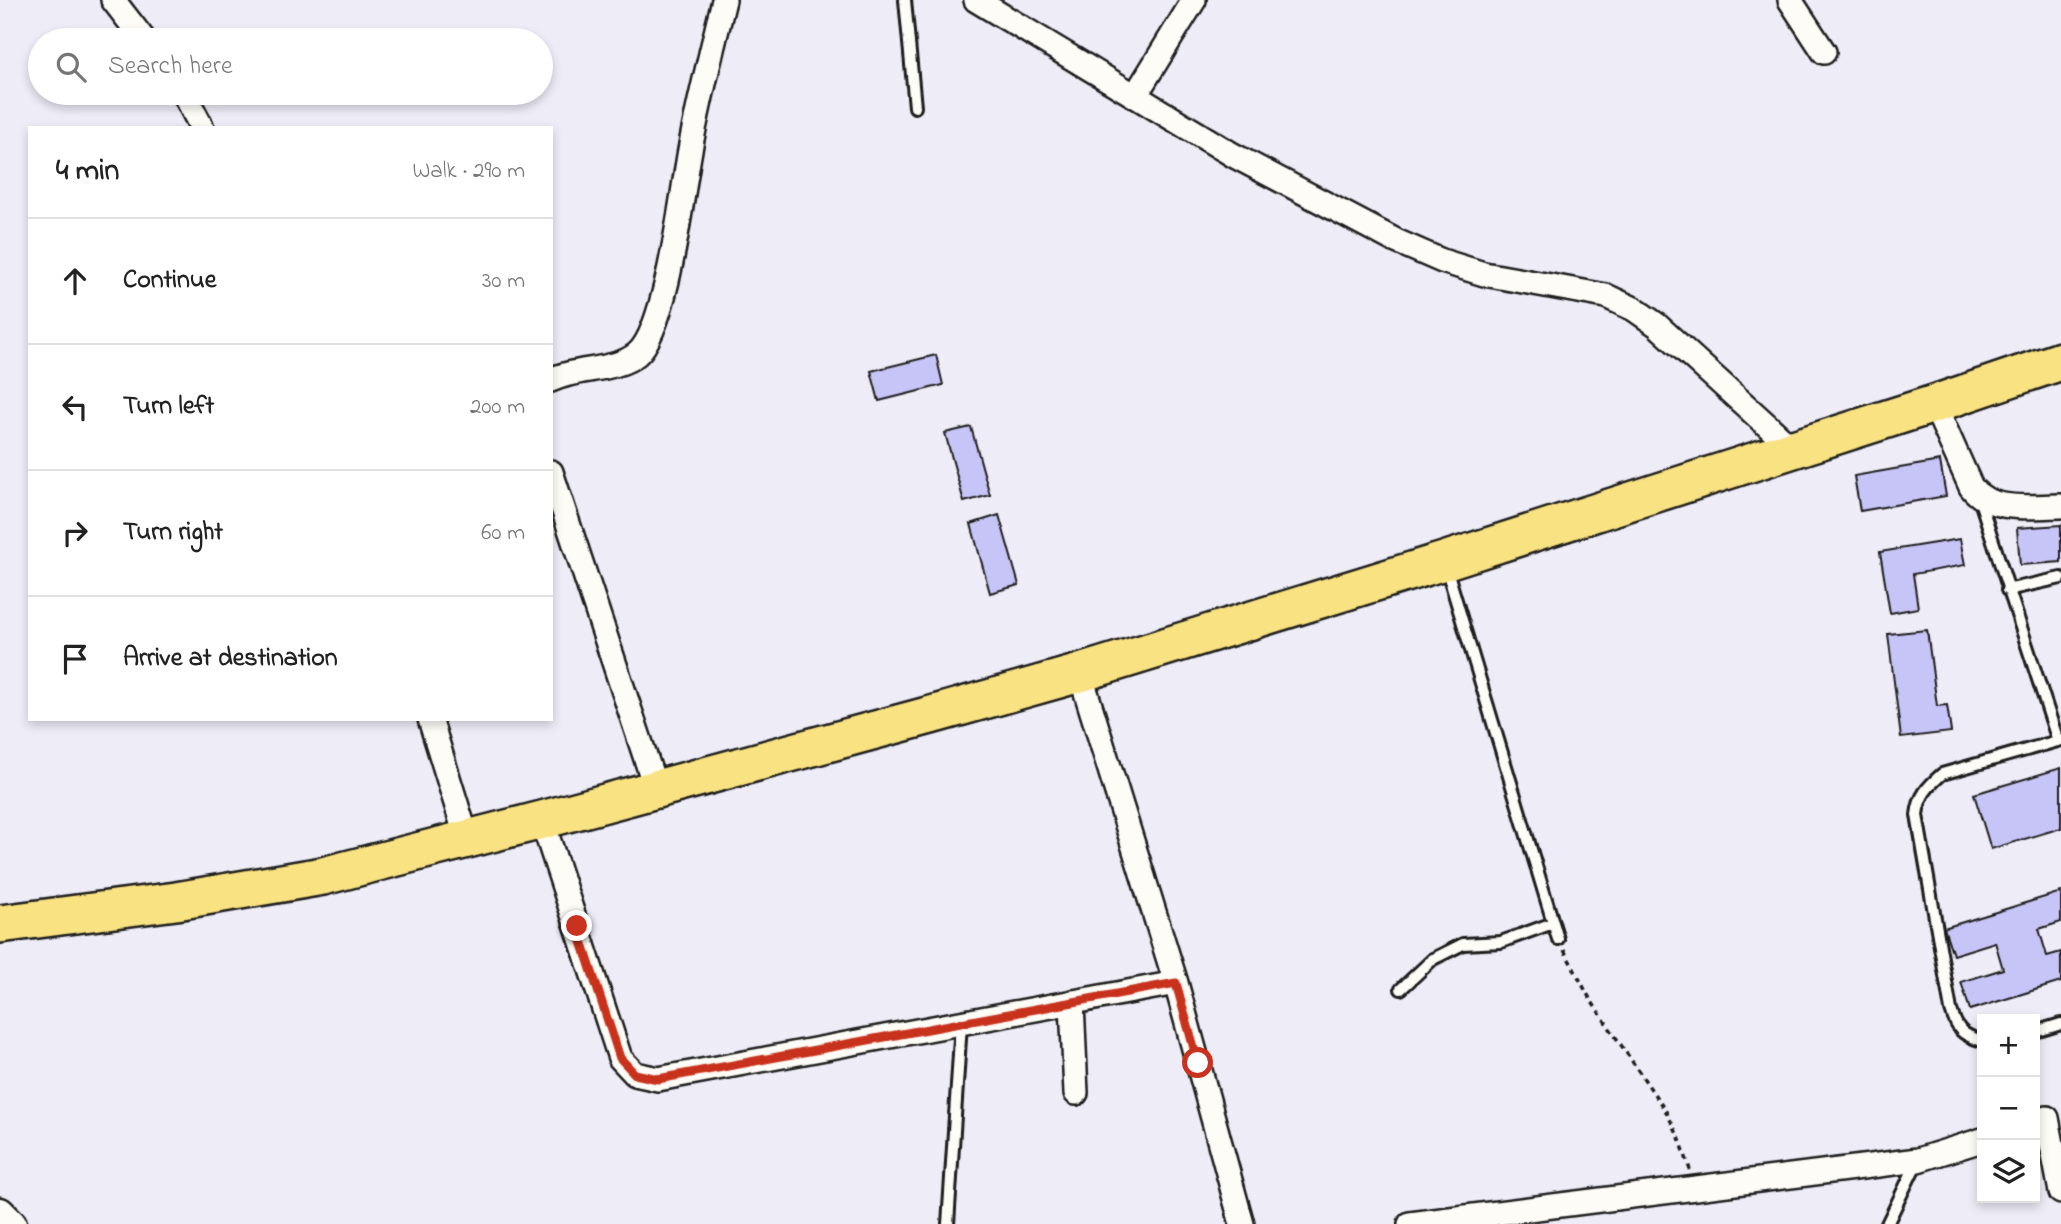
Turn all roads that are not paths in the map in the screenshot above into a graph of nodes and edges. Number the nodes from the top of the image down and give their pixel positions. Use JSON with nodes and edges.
{"nodes":[{"id":1,"x":724,"y":0,"type":"edge"},
{"id":2,"x":905,"y":0,"type":"edge"},
{"id":3,"x":975,"y":0,"type":"edge"},
{"id":4,"x":1194,"y":0,"type":"edge"},
{"id":5,"x":1790,"y":0,"type":"edge"},
{"id":6,"x":115,"y":1,"type":"edge"},
{"id":7,"x":135,"y":28,"type":"edge"},
{"id":8,"x":1824,"y":52,"type":"dead end"},
{"id":9,"x":1135,"y":96,"type":"junction"},
{"id":10,"x":190,"y":105,"type":"edge"},
{"id":11,"x":915,"y":107,"type":"dead end"},
{"id":12,"x":201,"y":126,"type":"edge"},
{"id":13,"x":2061,"y":361,"type":"edge"},
{"id":14,"x":553,"y":379,"type":"edge"},
{"id":15,"x":1934,"y":404,"type":"junction"},
{"id":16,"x":1792,"y":448,"type":"junction"},
{"id":17,"x":553,"y":478,"type":"edge"},
{"id":18,"x":1979,"y":498,"type":"junction"},
{"id":19,"x":2061,"y":506,"type":"edge"},
{"id":20,"x":1444,"y":561,"type":"junction"},
{"id":21,"x":2061,"y":578,"type":"edge"},
{"id":22,"x":2007,"y":590,"type":"junction"},
{"id":23,"x":1080,"y":673,"type":"junction"},
{"id":24,"x":431,"y":721,"type":"edge"},
{"id":25,"x":2059,"y":741,"type":"edge"},
{"id":26,"x":656,"y":789,"type":"junction"},
{"id":27,"x":542,"y":820,"type":"junction"},
{"id":28,"x":467,"y":839,"type":"junction"},
{"id":29,"x":1553,"y":923,"type":"junction"},
{"id":30,"x":0,"y":925,"type":"edge"},
{"id":31,"x":1558,"y":939,"type":"road end"},
{"id":32,"x":1176,"y":983,"type":"junction"},
{"id":33,"x":1401,"y":989,"type":"dead end"},
{"id":34,"x":1072,"y":1002,"type":"junction"},
{"id":35,"x":961,"y":1023,"type":"junction"},
{"id":36,"x":2061,"y":1024,"type":"edge"},
{"id":37,"x":2040,"y":1030,"type":"edge"},
{"id":38,"x":1977,"y":1040,"type":"edge"},
{"id":39,"x":1076,"y":1093,"type":"dead end"},
{"id":40,"x":2048,"y":1118,"type":"edge"},
{"id":41,"x":1977,"y":1142,"type":"edge"},
{"id":42,"x":1918,"y":1160,"type":"junction"},
{"id":43,"x":2061,"y":1192,"type":"edge"},
{"id":44,"x":0,"y":1212,"type":"edge"},
{"id":45,"x":12,"y":1224,"type":"edge"},
{"id":46,"x":948,"y":1224,"type":"edge"},
{"id":47,"x":1242,"y":1224,"type":"edge"},
{"id":48,"x":1410,"y":1224,"type":"edge"},
{"id":49,"x":1886,"y":1224,"type":"edge"}],
"edges":[{"from":1,"to":14,"type":"street"},
{"from":2,"to":11,"type":"lane"},
{"from":3,"to":9,"type":"street"},
{"from":4,"to":9,"type":"street"},
{"from":5,"to":8,"type":"street"},
{"from":6,"to":7,"type":"street"},
{"from":9,"to":16,"type":"street"},
{"from":10,"to":12,"type":"street"},
{"from":13,"to":15,"type":"highway"},
{"from":15,"to":16,"type":"highway"},
{"from":15,"to":18,"type":"street"},
{"from":16,"to":20,"type":"highway"},
{"from":17,"to":26,"type":"street"},
{"from":18,"to":19,"type":"street"},
{"from":18,"to":22,"type":"lane"},
{"from":20,"to":23,"type":"highway"},
{"from":20,"to":29,"type":"lane"},
{"from":21,"to":22,"type":"lane"},
{"from":22,"to":25,"type":"lane"},
{"from":23,"to":26,"type":"highway"},
{"from":23,"to":32,"type":"street"},
{"from":24,"to":28,"type":"street"},
{"from":25,"to":38,"type":"lane"},
{"from":26,"to":27,"type":"highway"},
{"from":27,"to":28,"type":"highway"},
{"from":27,"to":35,"type":"street"},
{"from":28,"to":30,"type":"highway"},
{"from":29,"to":31,"type":"lane"},
{"from":29,"to":33,"type":"lane"},
{"from":32,"to":34,"type":"street"},
{"from":32,"to":47,"type":"street"},
{"from":34,"to":35,"type":"street"},
{"from":34,"to":39,"type":"street"},
{"from":35,"to":46,"type":"lane"},
{"from":36,"to":37,"type":"lane"},
{"from":40,"to":43,"type":"street"},
{"from":41,"to":42,"type":"street"},
{"from":42,"to":48,"type":"street"},
{"from":42,"to":49,"type":"lane"},
{"from":44,"to":45,"type":"street"}]}
